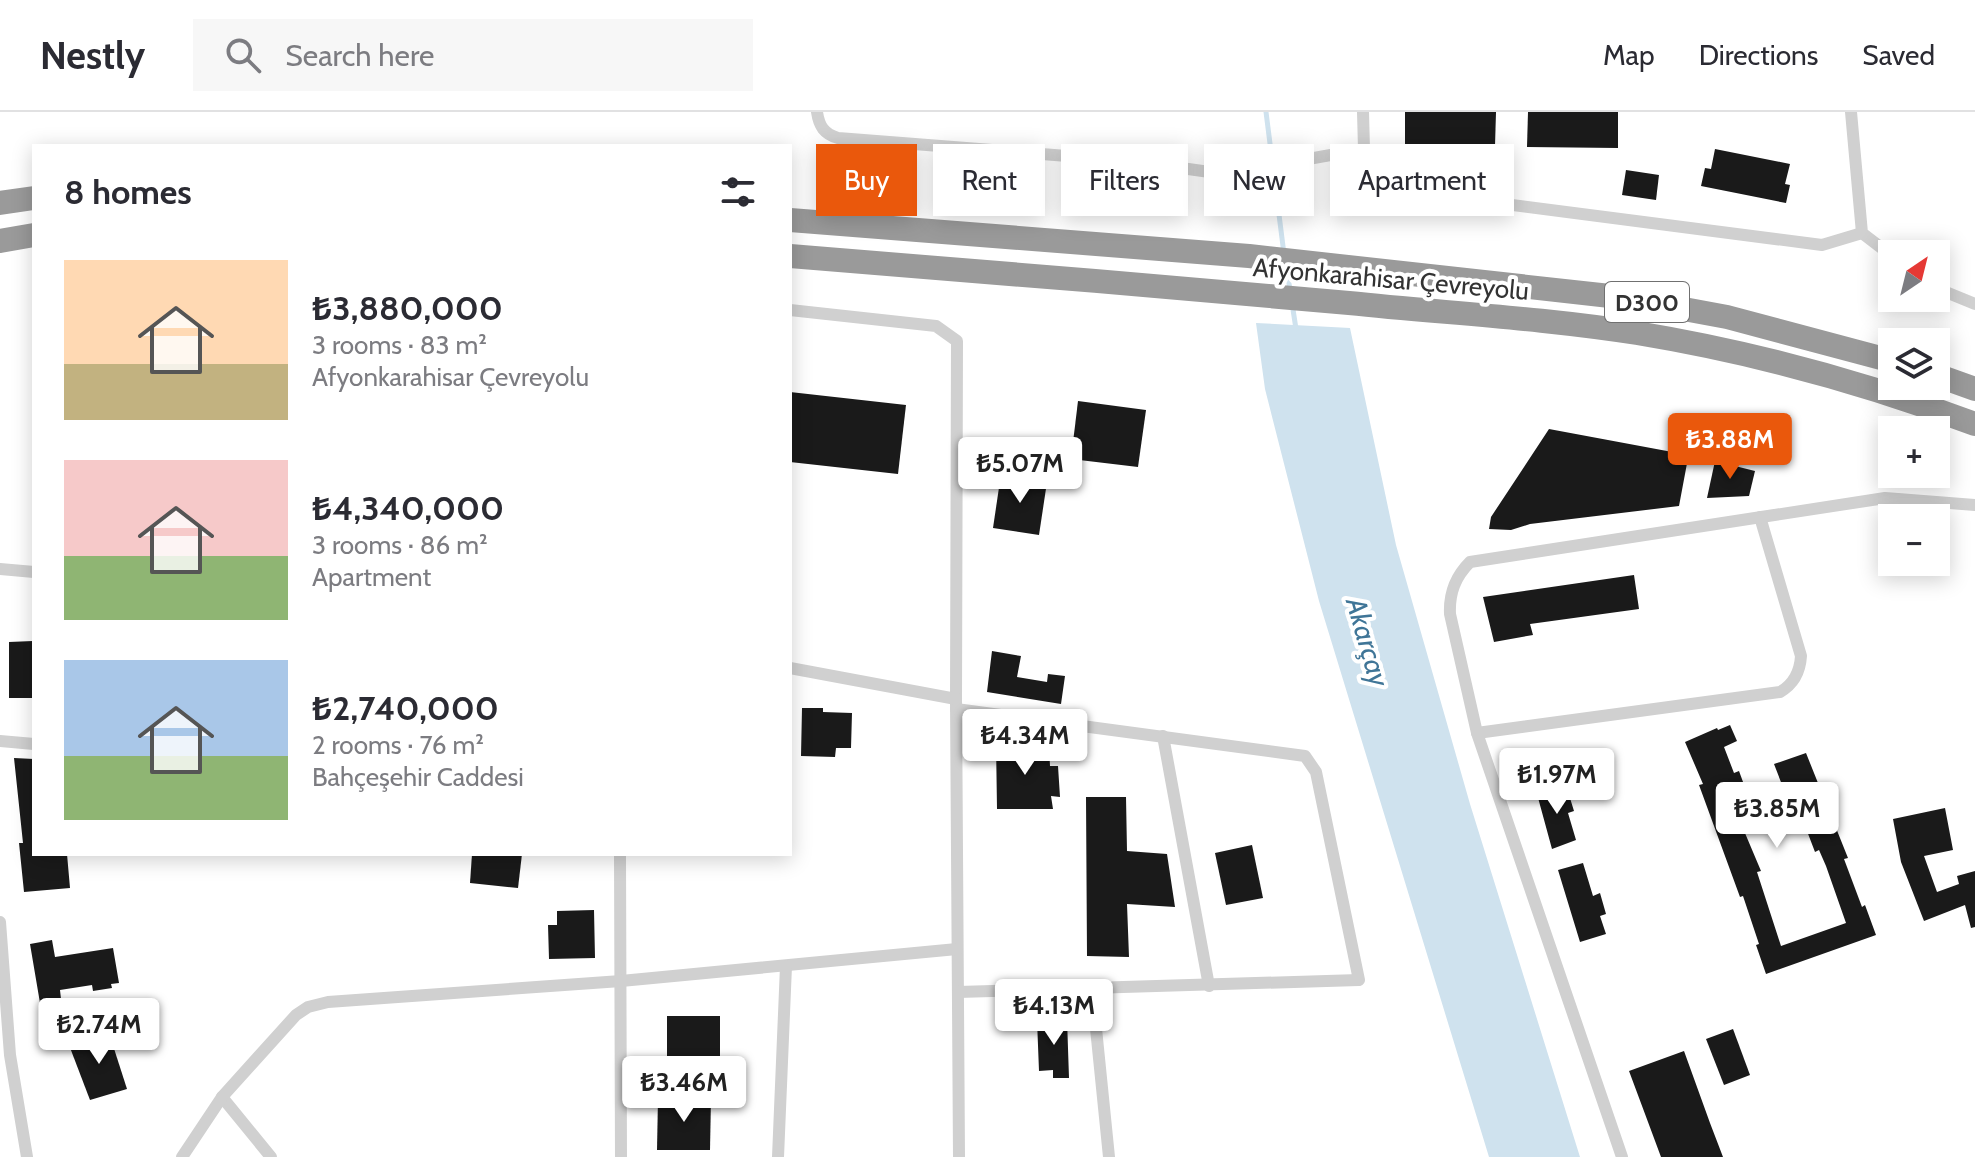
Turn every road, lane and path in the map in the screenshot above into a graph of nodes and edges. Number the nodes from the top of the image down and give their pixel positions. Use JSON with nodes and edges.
{"nodes":[{"id":1,"x":817,"y":112,"type":"edge"},
{"id":2,"x":1363,"y":112,"type":"edge"},
{"id":3,"x":1851,"y":112,"type":"edge"},
{"id":4,"x":1364,"y":144,"type":"edge"},
{"id":5,"x":1330,"y":156,"type":"edge"},
{"id":6,"x":32,"y":198,"type":"edge"},
{"id":7,"x":0,"y":203,"type":"edge"},
{"id":8,"x":1514,"y":205,"type":"edge"},
{"id":9,"x":792,"y":220,"type":"edge"},
{"id":10,"x":1862,"y":233,"type":"junction"},
{"id":11,"x":32,"y":235,"type":"edge"},
{"id":12,"x":0,"y":241,"type":"edge"},
{"id":13,"x":1878,"y":245,"type":"edge"},
{"id":14,"x":792,"y":256,"type":"edge"},
{"id":15,"x":1950,"y":294,"type":"edge"},
{"id":16,"x":1975,"y":304,"type":"edge"},
{"id":17,"x":792,"y":310,"type":"edge"},
{"id":18,"x":1878,"y":357,"type":"edge"},
{"id":19,"x":1950,"y":380,"type":"edge"},
{"id":20,"x":1975,"y":389,"type":"edge"},
{"id":21,"x":1975,"y":424,"type":"edge"},
{"id":22,"x":1975,"y":505,"type":"edge"},
{"id":23,"x":1760,"y":517,"type":"junction"},
{"id":24,"x":0,"y":569,"type":"edge"},
{"id":25,"x":32,"y":572,"type":"edge"},
{"id":26,"x":792,"y":668,"type":"edge"},
{"id":27,"x":956,"y":704,"type":"junction"},
{"id":28,"x":1477,"y":733,"type":"junction"},
{"id":29,"x":1163,"y":736,"type":"junction"},
{"id":30,"x":0,"y":741,"type":"edge"},
{"id":31,"x":32,"y":744,"type":"edge"},
{"id":32,"x":620,"y":856,"type":"edge"},
{"id":33,"x":0,"y":922,"type":"edge"},
{"id":34,"x":957,"y":949,"type":"junction"},
{"id":35,"x":786,"y":966,"type":"junction"},
{"id":36,"x":621,"y":981,"type":"junction"},
{"id":37,"x":1209,"y":986,"type":"junction"},
{"id":38,"x":1092,"y":989,"type":"junction"},
{"id":39,"x":958,"y":992,"type":"junction"},
{"id":40,"x":6,"y":1064,"type":"edge"},
{"id":41,"x":222,"y":1097,"type":"junction"},
{"id":42,"x":27,"y":1157,"type":"edge"},
{"id":43,"x":182,"y":1157,"type":"edge"},
{"id":44,"x":271,"y":1157,"type":"edge"},
{"id":45,"x":621,"y":1157,"type":"edge"},
{"id":46,"x":778,"y":1157,"type":"edge"},
{"id":47,"x":959,"y":1157,"type":"edge"},
{"id":48,"x":1109,"y":1157,"type":"edge"},
{"id":49,"x":1622,"y":1157,"type":"edge"}],
"edges":[{"from":1,"to":5,"type":"street"},
{"from":2,"to":4,"type":"street"},
{"from":3,"to":10,"type":"street"},
{"from":6,"to":7,"type":"highway"},
{"from":8,"to":10,"type":"street"},
{"from":9,"to":18,"type":"highway","name":"Afyonkarahisar Çevreyolu","number":"D300"},
{"from":10,"to":13,"type":"street"},
{"from":11,"to":12,"type":"highway"},
{"from":14,"to":21,"type":"highway","name":"Afyonkarahisar Çevreyolu","number":"D300"},
{"from":15,"to":16,"type":"street"},
{"from":17,"to":27,"type":"street"},
{"from":19,"to":20,"type":"highway"},
{"from":22,"to":23,"type":"street"},
{"from":23,"to":28,"type":"street"},
{"from":23,"to":28,"type":"street"},
{"from":24,"to":25,"type":"street"},
{"from":26,"to":27,"type":"street"},
{"from":27,"to":29,"type":"street"},
{"from":27,"to":34,"type":"street"},
{"from":28,"to":49,"type":"street"},
{"from":29,"to":37,"type":"street"},
{"from":29,"to":37,"type":"street"},
{"from":30,"to":31,"type":"street"},
{"from":32,"to":36,"type":"street"},
{"from":33,"to":40,"type":"street"},
{"from":34,"to":35,"type":"street"},
{"from":34,"to":39,"type":"street"},
{"from":35,"to":36,"type":"street"},
{"from":35,"to":46,"type":"street"},
{"from":36,"to":41,"type":"street"},
{"from":36,"to":45,"type":"street"},
{"from":37,"to":38,"type":"street"},
{"from":38,"to":39,"type":"street"},
{"from":38,"to":48,"type":"street"},
{"from":39,"to":47,"type":"street"},
{"from":40,"to":42,"type":"street"},
{"from":41,"to":43,"type":"street"},
{"from":41,"to":44,"type":"street"}]}
